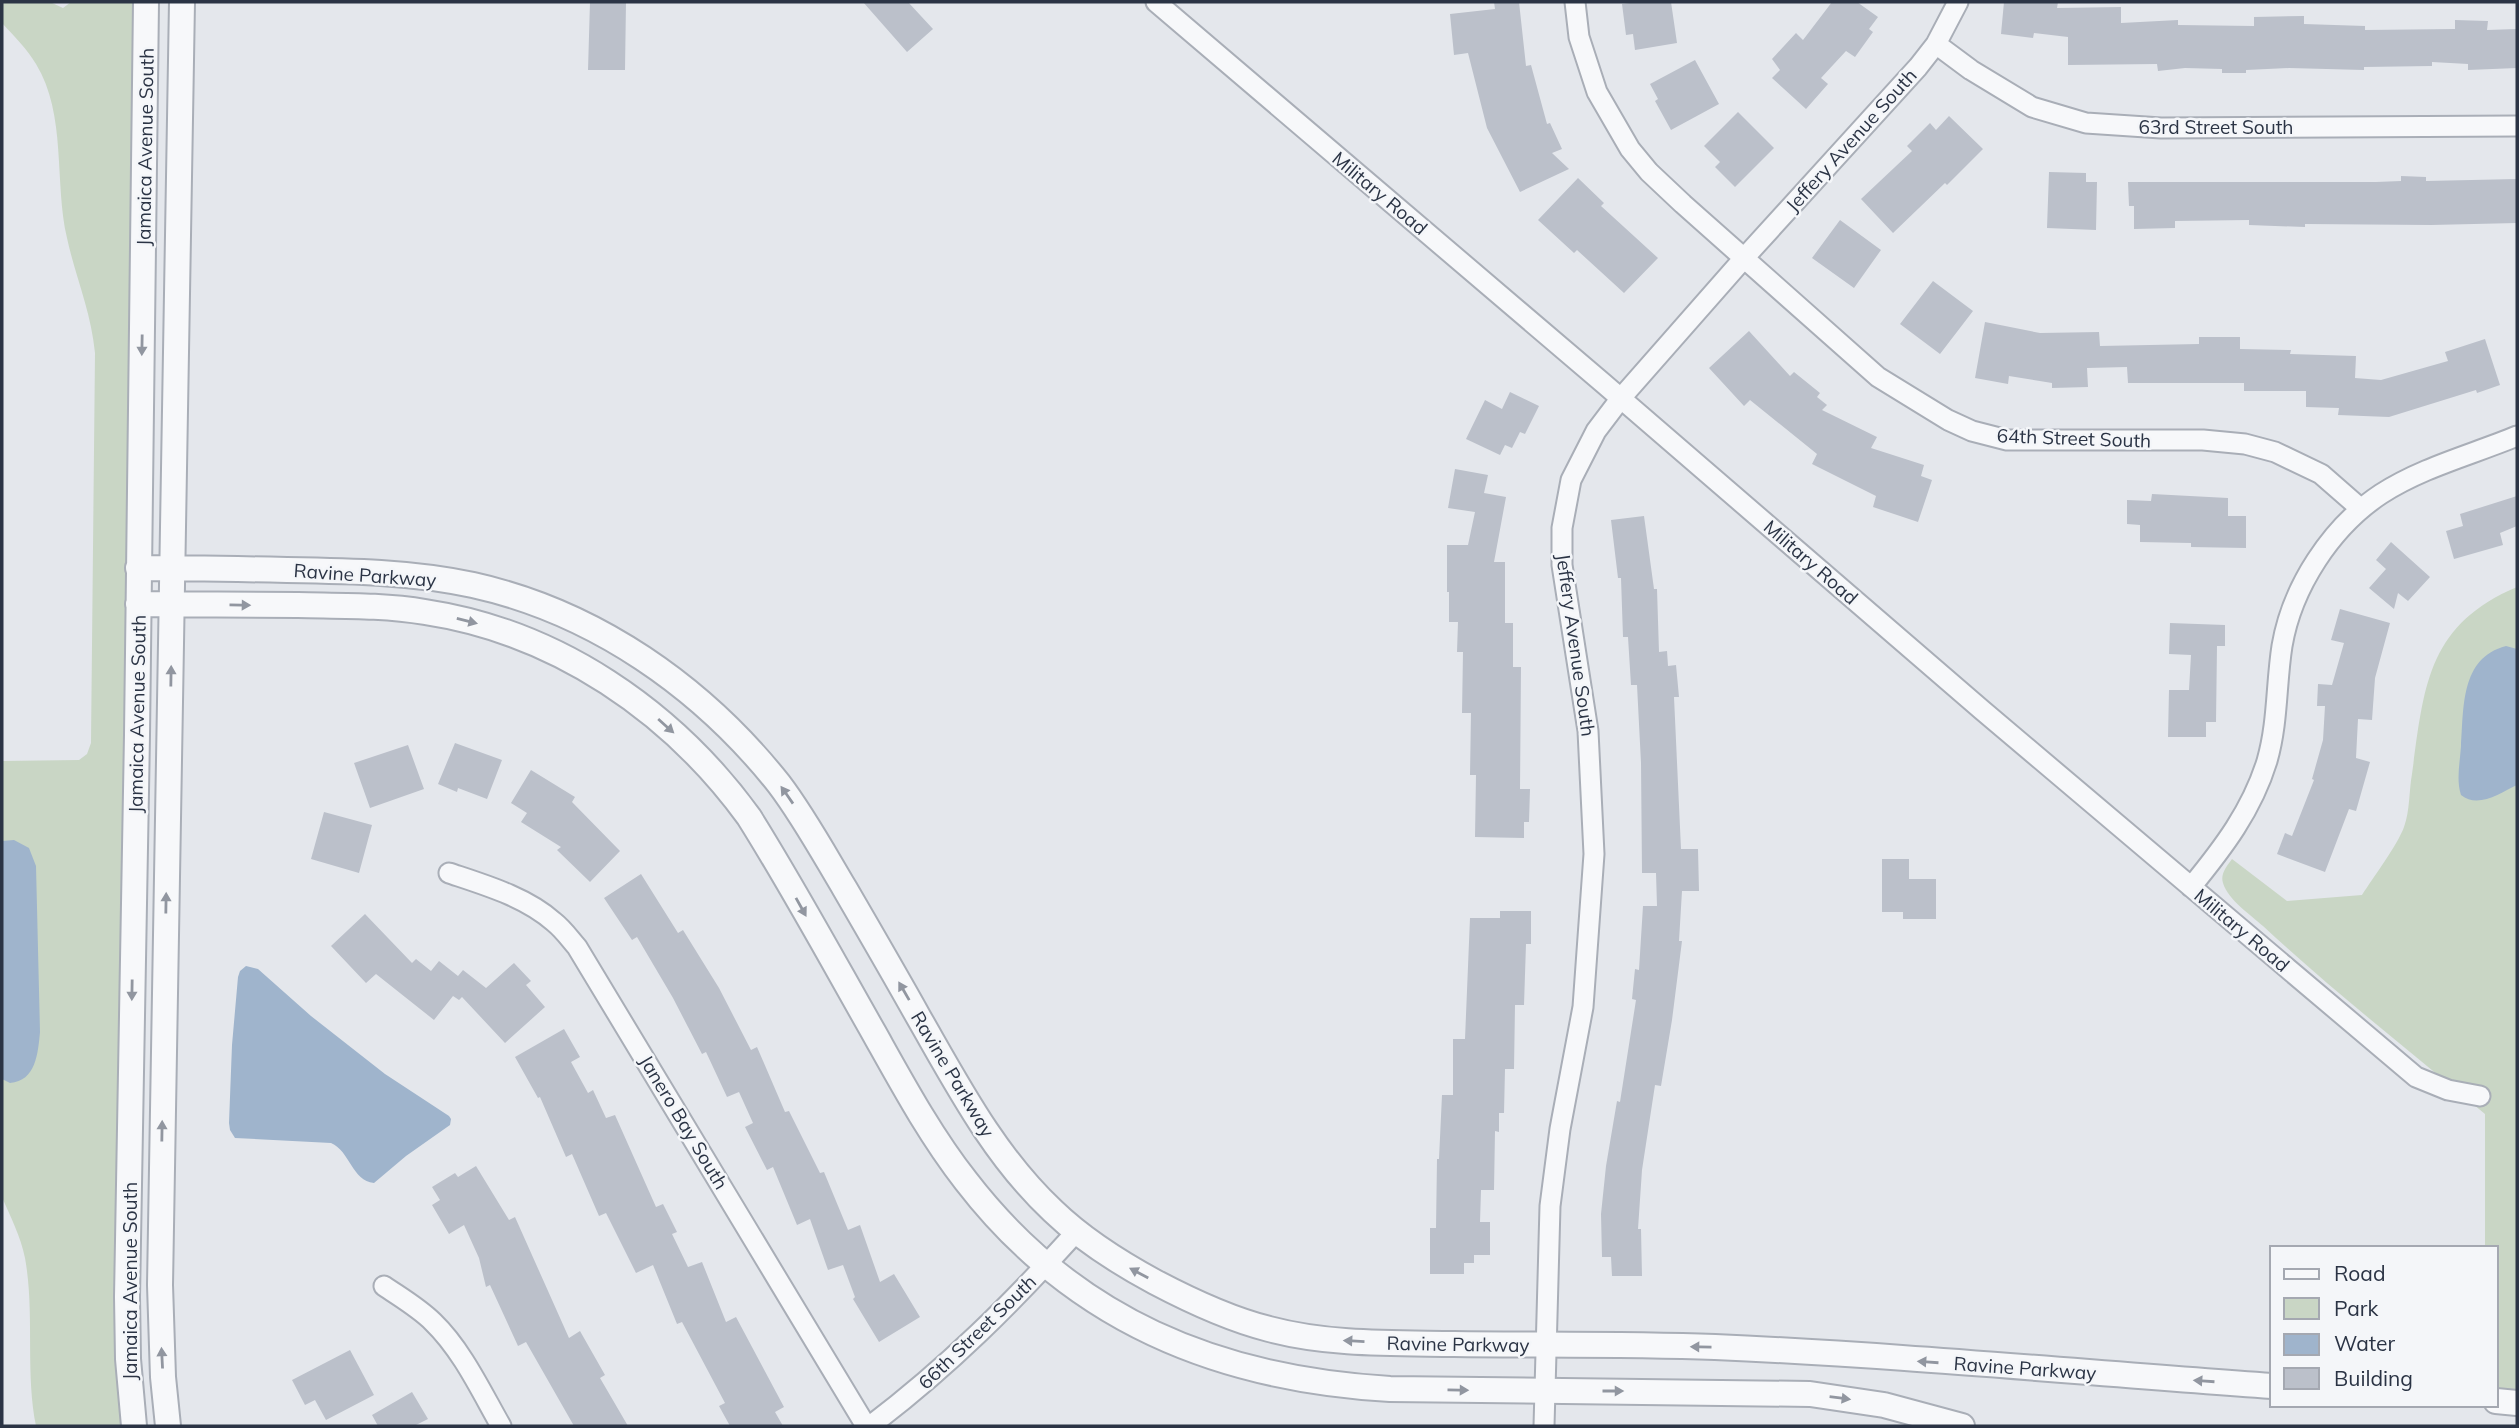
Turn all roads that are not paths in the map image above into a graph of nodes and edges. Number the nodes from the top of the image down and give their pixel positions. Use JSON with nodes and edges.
{"nodes":[{"id":1,"x":146,"y":2,"type":"edge"},
{"id":2,"x":182,"y":2,"type":"edge"},
{"id":3,"x":1156,"y":2,"type":"edge"},
{"id":4,"x":1575,"y":2,"type":"edge"},
{"id":5,"x":1958,"y":2,"type":"edge"},
{"id":6,"x":1936,"y":44,"type":"junction"},
{"id":7,"x":2517,"y":126,"type":"edge"},
{"id":8,"x":1745,"y":257,"type":"junction"},
{"id":9,"x":1621,"y":398,"type":"junction"},
{"id":10,"x":2517,"y":436,"type":"edge"},
{"id":11,"x":2361,"y":509,"type":"junction"},
{"id":12,"x":138,"y":568,"type":"junction"},
{"id":13,"x":172,"y":568,"type":"junction"},
{"id":14,"x":138,"y":604,"type":"junction"},
{"id":15,"x":172,"y":604,"type":"junction"},
{"id":16,"x":449,"y":873,"type":"dead end"},
{"id":17,"x":2191,"y":887,"type":"junction"},
{"id":18,"x":2480,"y":1096,"type":"dead end"},
{"id":19,"x":1077,"y":1231,"type":"junction"},
{"id":20,"x":1046,"y":1265,"type":"junction"},
{"id":21,"x":384,"y":1286,"type":"dead end"},
{"id":22,"x":1545,"y":1345,"type":"junction"},
{"id":23,"x":2270,"y":1386,"type":"edge"},
{"id":24,"x":1544,"y":1391,"type":"junction"},
{"id":25,"x":2498,"y":1401,"type":"edge"},
{"id":26,"x":2517,"y":1403,"type":"edge"},
{"id":27,"x":134,"y":1426,"type":"edge"},
{"id":28,"x":168,"y":1426,"type":"edge"},
{"id":29,"x":501,"y":1426,"type":"edge"},
{"id":30,"x":868,"y":1426,"type":"edge"},
{"id":31,"x":1544,"y":1426,"type":"edge"},
{"id":32,"x":1962,"y":1426,"type":"edge"}],
"edges":[{"from":1,"to":12,"type":"street","name":"Jamaica Avenue South","one_way":true},
{"from":2,"to":13,"type":"street","name":"Jamaica Avenue South"},
{"from":3,"to":9,"type":"street","name":"Military Road"},
{"from":4,"to":8,"type":"street","name":"64th Street South"},
{"from":5,"to":6,"type":"street","name":"Jeffery Avenue South"},
{"from":6,"to":7,"type":"street","name":"63rd Street South"},
{"from":6,"to":8,"type":"street","name":"Jeffery Avenue South"},
{"from":8,"to":9,"type":"street","name":"Jeffery Avenue South"},
{"from":8,"to":11,"type":"street","name":"64th Street South"},
{"from":9,"to":17,"type":"street","name":"Military Road"},
{"from":9,"to":22,"type":"street","name":"Jeffery Avenue South"},
{"from":10,"to":11,"type":"street"},
{"from":11,"to":17,"type":"street"},
{"from":12,"to":13,"type":"street","name":"Ravine Parkway"},
{"from":12,"to":14,"type":"street","name":"Jamaica Avenue South"},
{"from":13,"to":15,"type":"street","name":"Jamaica Avenue South"},
{"from":19,"to":13,"type":"street","name":"Ravine Parkway","one_way":true},
{"from":14,"to":15,"type":"street","name":"Ravine Parkway"},
{"from":14,"to":27,"type":"street","name":"Jamaica Avenue South","one_way":true},
{"from":15,"to":20,"type":"street","name":"Ravine Parkway","one_way":true},
{"from":28,"to":15,"type":"street","name":"Jamaica Avenue South","one_way":true},
{"from":16,"to":30,"type":"street","name":"Janero Bay South"},
{"from":17,"to":18,"type":"street","name":"Military Road"},
{"from":19,"to":20,"type":"street","name":"66th Street South"},
{"from":22,"to":19,"type":"street","name":"Ravine Parkway","one_way":true},
{"from":20,"to":24,"type":"street","name":"Ravine Parkway","one_way":true},
{"from":20,"to":30,"type":"street","name":"66th Street South"},
{"from":21,"to":29,"type":"street"},
{"from":23,"to":22,"type":"street","name":"Ravine Parkway","one_way":true},
{"from":22,"to":24,"type":"street","name":"Jeffery Avenue South"},
{"from":24,"to":31,"type":"street","name":"Jeffery Avenue South"},
{"from":24,"to":32,"type":"street","name":"Ravine Parkway","one_way":true},
{"from":25,"to":26,"type":"street"}]}
